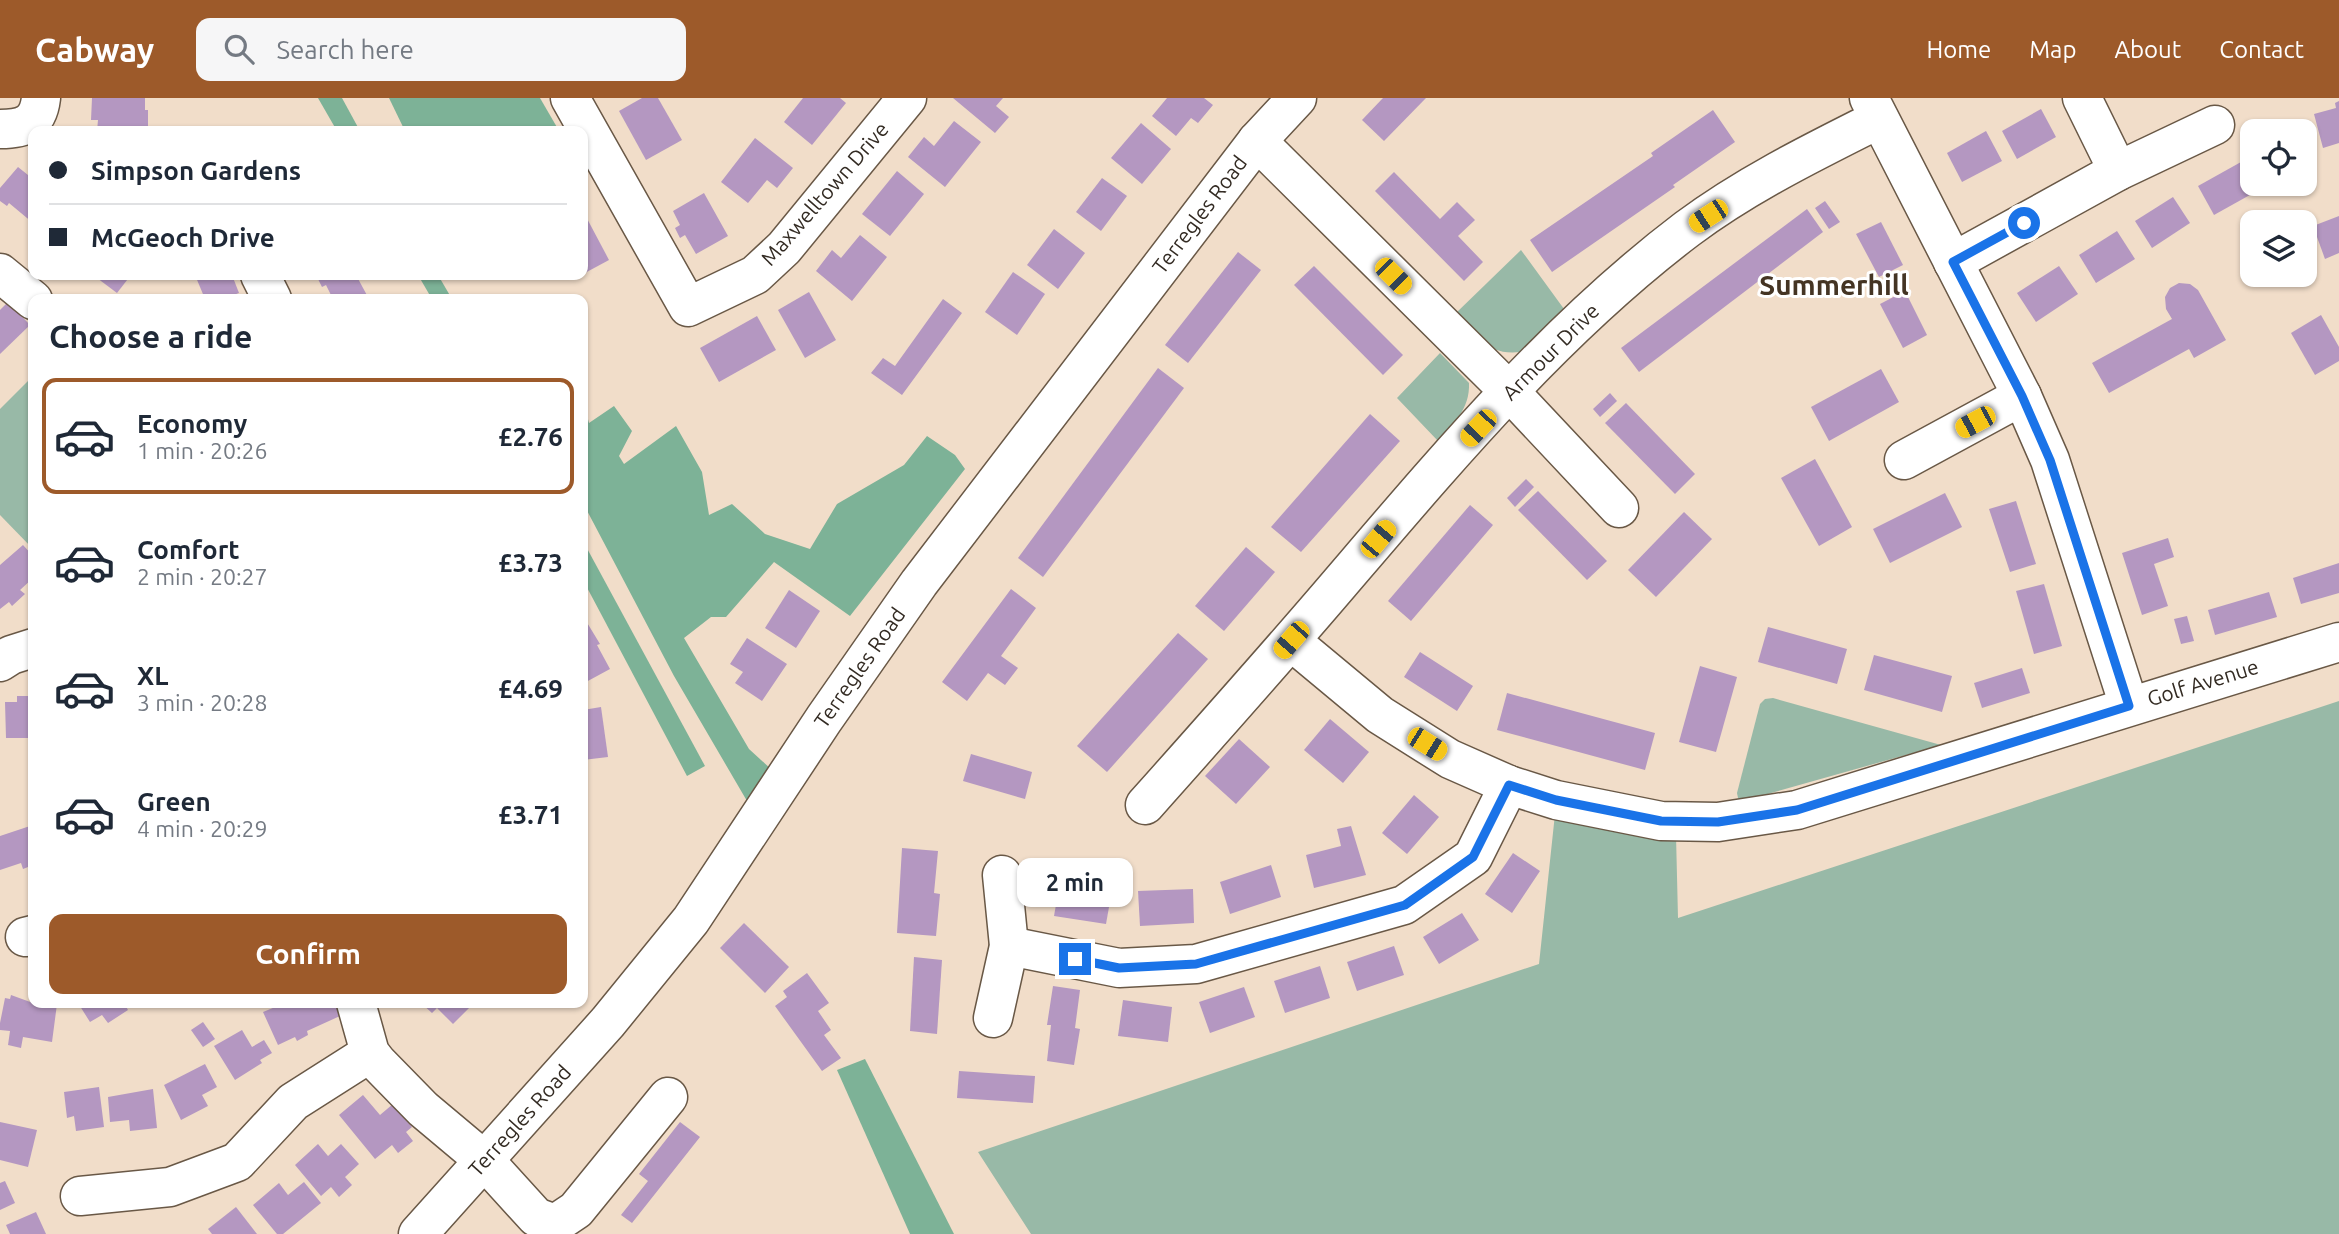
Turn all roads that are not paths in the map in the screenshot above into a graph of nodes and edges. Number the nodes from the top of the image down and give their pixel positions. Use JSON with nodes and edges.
{"nodes":[{"id":1,"x":41,"y":98,"type":"edge"},
{"id":2,"x":570,"y":98,"type":"edge"},
{"id":3,"x":907,"y":98,"type":"edge"},
{"id":4,"x":1297,"y":98,"type":"edge"},
{"id":5,"x":2082,"y":98,"type":"edge"},
{"id":6,"x":1874,"y":108,"type":"edge"},
{"id":7,"x":2215,"y":125,"type":"dead end"},
{"id":8,"x":586,"y":126,"type":"edge"},
{"id":9,"x":0,"y":130,"type":"edge"},
{"id":10,"x":588,"y":130,"type":"edge"},
{"id":11,"x":1257,"y":141,"type":"junction"},
{"id":12,"x":2118,"y":171,"type":"junction"},
{"id":13,"x":1953,"y":262,"type":"junction"},
{"id":14,"x":0,"y":273,"type":"edge"},
{"id":15,"x":28,"y":296,"type":"edge"},
{"id":16,"x":1510,"y":392,"type":"junction"},
{"id":17,"x":2022,"y":396,"type":"junction"},
{"id":18,"x":1904,"y":460,"type":"dead end"},
{"id":19,"x":1619,"y":508,"type":"dead end"},
{"id":20,"x":1291,"y":640,"type":"junction"},
{"id":21,"x":2339,"y":642,"type":"edge"},
{"id":22,"x":28,"y":649,"type":"edge"},
{"id":23,"x":0,"y":662,"type":"edge"},
{"id":24,"x":2129,"y":706,"type":"junction"},
{"id":25,"x":1509,"y":785,"type":"junction"},
{"id":26,"x":1145,"y":805,"type":"dead end"},
{"id":27,"x":1002,"y":875,"type":"dead end"},
{"id":28,"x":1009,"y":946,"type":"junction"},
{"id":29,"x":357,"y":1008,"type":"edge"},
{"id":30,"x":993,"y":1018,"type":"dead end"},
{"id":31,"x":370,"y":1052,"type":"junction"},
{"id":32,"x":668,"y":1097,"type":"dead end"},
{"id":33,"x":485,"y":1161,"type":"junction"},
{"id":34,"x":80,"y":1196,"type":"dead end"},
{"id":35,"x":418,"y":1234,"type":"edge"}],
"edges":[{"from":1,"to":9,"type":"street"},
{"from":2,"to":8,"type":"street","name":"Maxwelltown Drive"},
{"from":3,"to":10,"type":"street","name":"Maxwelltown Drive"},
{"from":4,"to":11,"type":"street","name":"Terregles Road"},
{"from":5,"to":12,"type":"street"},
{"from":6,"to":13,"type":"street","name":"Armour Drive"},
{"from":6,"to":16,"type":"street","name":"Armour Drive"},
{"from":7,"to":12,"type":"street"},
{"from":11,"to":16,"type":"street"},
{"from":11,"to":33,"type":"street","name":"Terregles Road"},
{"from":12,"to":13,"type":"street"},
{"from":13,"to":17,"type":"street","name":"Armour Drive"},
{"from":14,"to":15,"type":"street"},
{"from":16,"to":19,"type":"street"},
{"from":16,"to":20,"type":"street","name":"Armour Drive"},
{"from":17,"to":18,"type":"street"},
{"from":17,"to":24,"type":"street","name":"Armour Drive"},
{"from":20,"to":25,"type":"street","name":"Golf Avenue"},
{"from":20,"to":26,"type":"street","name":"Armour Drive"},
{"from":21,"to":24,"type":"street","name":"Golf Avenue"},
{"from":22,"to":23,"type":"street"},
{"from":24,"to":25,"type":"street","name":"Golf Avenue"},
{"from":25,"to":28,"type":"street"},
{"from":27,"to":28,"type":"street"},
{"from":28,"to":30,"type":"street"},
{"from":29,"to":31,"type":"street"},
{"from":31,"to":33,"type":"street"},
{"from":31,"to":34,"type":"street"},
{"from":32,"to":33,"type":"street"},
{"from":33,"to":35,"type":"street","name":"Terregles Road"}]}
